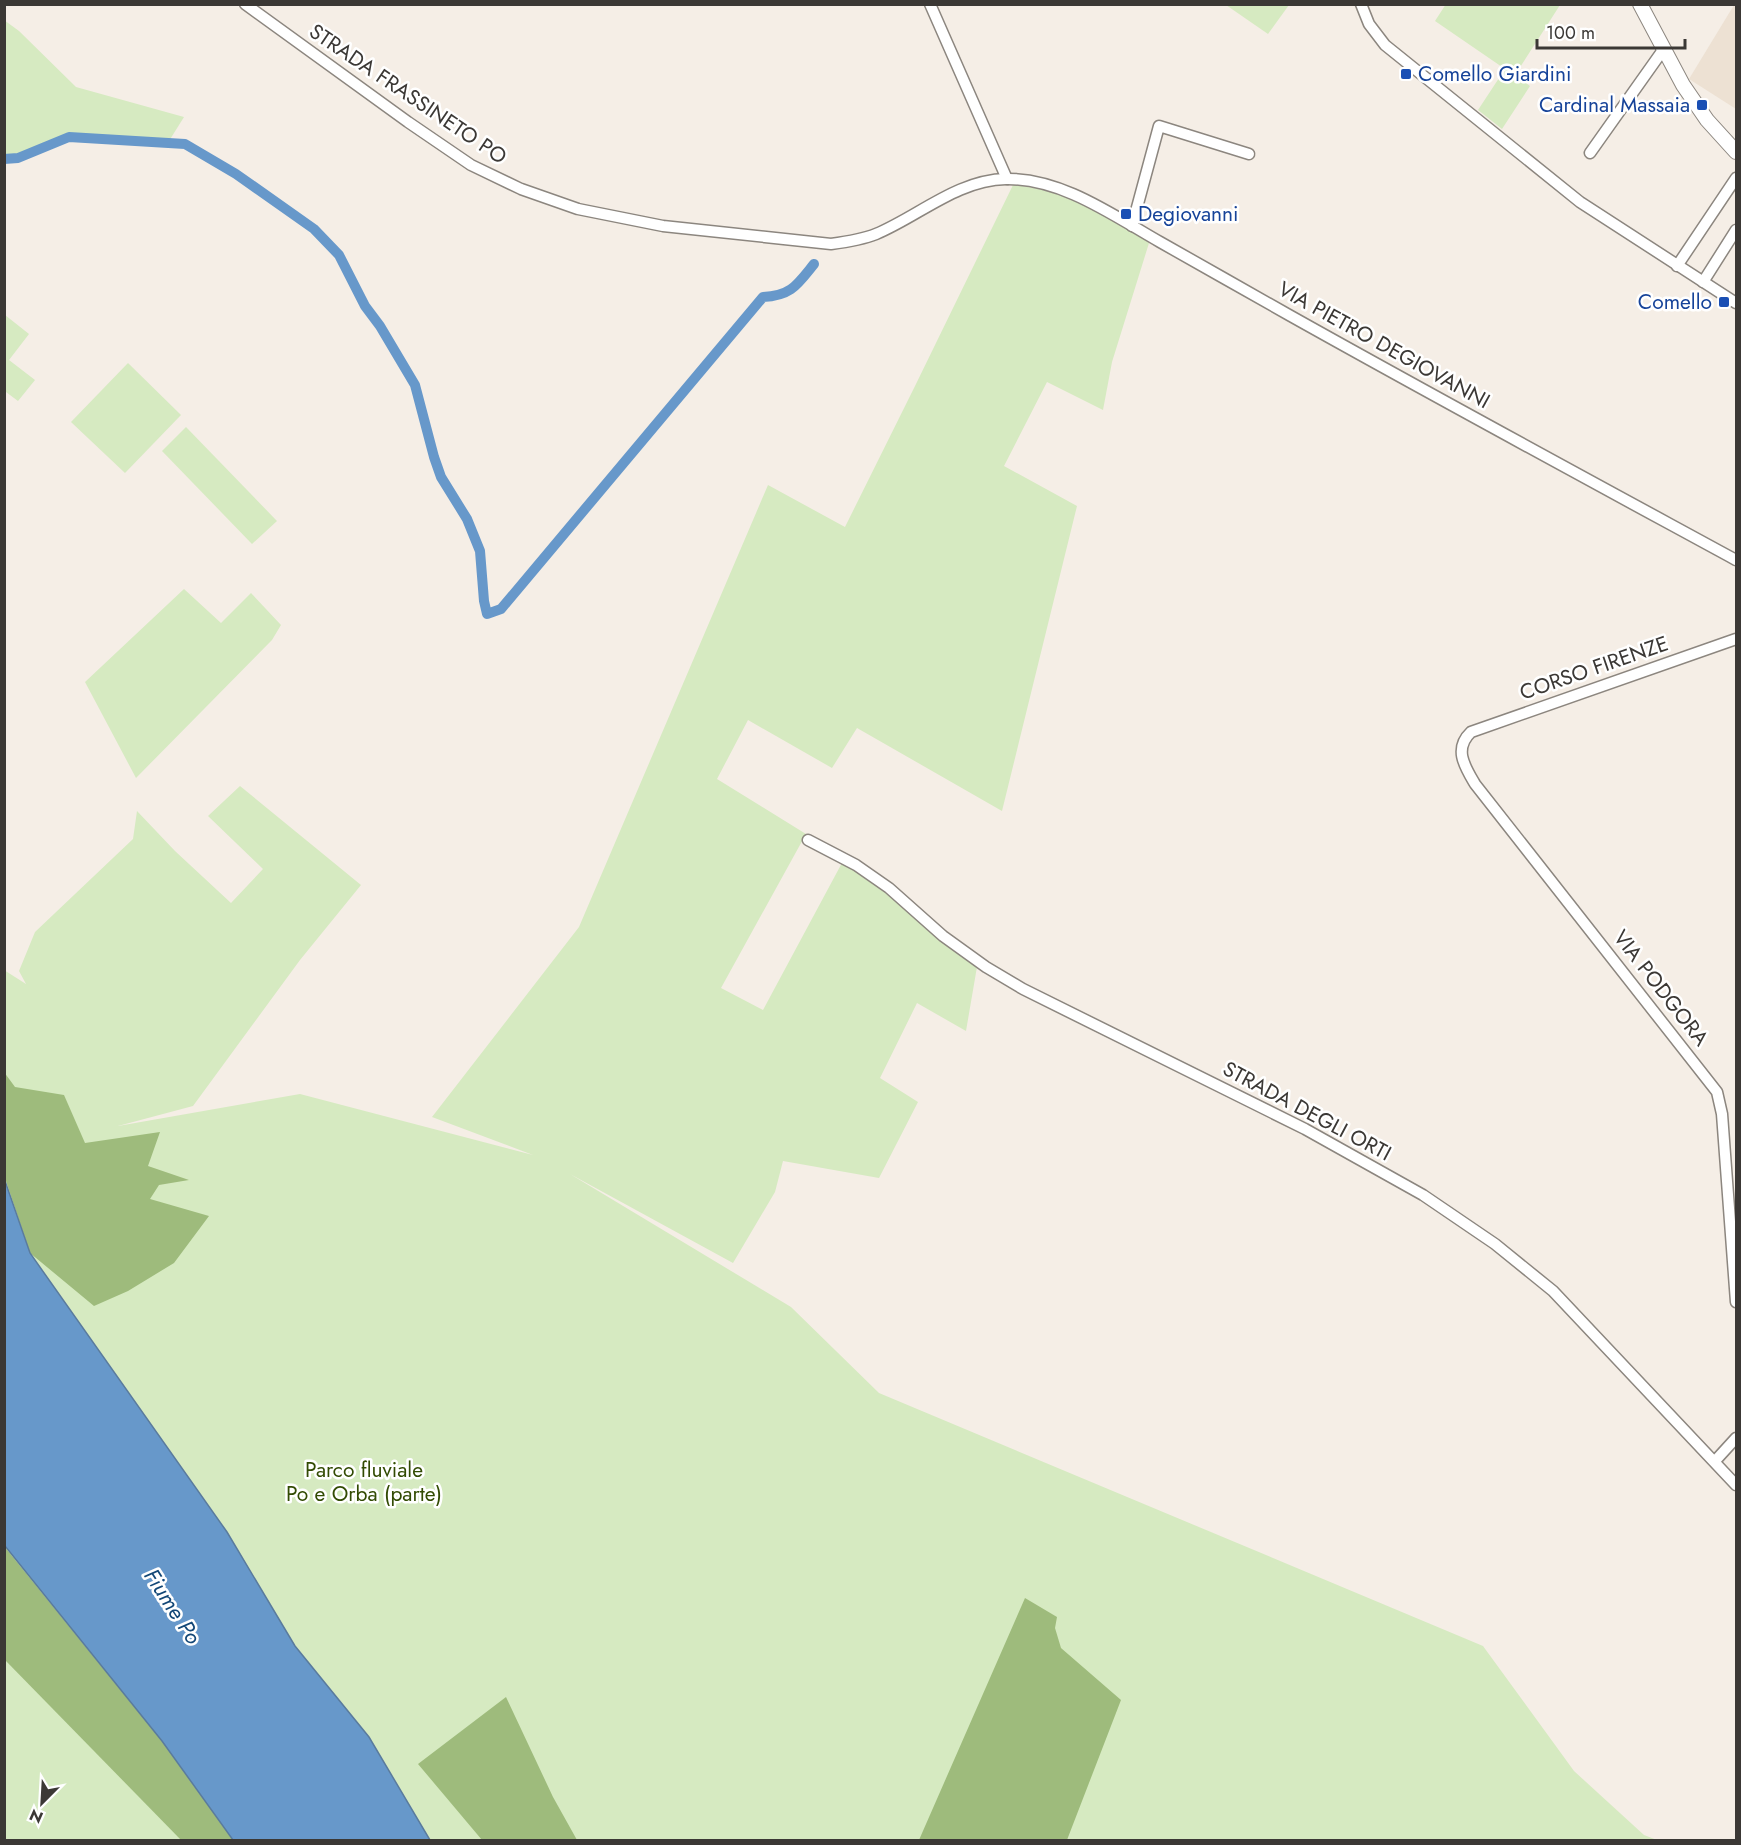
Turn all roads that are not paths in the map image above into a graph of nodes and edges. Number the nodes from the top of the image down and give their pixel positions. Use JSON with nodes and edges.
{"nodes":[{"id":1,"x":245,"y":4,"type":"edge"},
{"id":2,"x":930,"y":4,"type":"edge"},
{"id":3,"x":1361,"y":4,"type":"edge"},
{"id":4,"x":1640,"y":4,"type":"edge"},
{"id":5,"x":1663,"y":50,"type":"junction"},
{"id":6,"x":1737,"y":152,"type":"edge"},
{"id":7,"x":1249,"y":153,"type":"dead end"},
{"id":8,"x":1590,"y":153,"type":"dead end"},
{"id":9,"x":1737,"y":178,"type":"edge"},
{"id":10,"x":1007,"y":179,"type":"junction"},
{"id":11,"x":1132,"y":226,"type":"junction"},
{"id":12,"x":1737,"y":230,"type":"edge"},
{"id":13,"x":1677,"y":266,"type":"junction"},
{"id":14,"x":1703,"y":282,"type":"junction"},
{"id":15,"x":1737,"y":303,"type":"edge"},
{"id":16,"x":1737,"y":560,"type":"edge"},
{"id":17,"x":1737,"y":639,"type":"edge"},
{"id":18,"x":1466,"y":737,"type":"joint"},
{"id":19,"x":808,"y":840,"type":"dead end"},
{"id":20,"x":1737,"y":1302,"type":"edge"},
{"id":21,"x":1737,"y":1438,"type":"edge"},
{"id":22,"x":1714,"y":1461,"type":"junction"},
{"id":23,"x":1737,"y":1485,"type":"edge"}],
"edges":[{"from":1,"to":10,"type":"street","name":"STRADA FRASSINETO PO"},
{"from":2,"to":10,"type":"street"},
{"from":3,"to":13,"type":"street"},
{"from":4,"to":5,"type":"main road"},
{"from":5,"to":6,"type":"main road"},
{"from":5,"to":8,"type":"street"},
{"from":7,"to":11,"type":"street"},
{"from":9,"to":13,"type":"street"},
{"from":10,"to":11,"type":"street","name":"VIA PIETRO DEGIOVANNI"},
{"from":11,"to":16,"type":"street","name":"VIA PIETRO DEGIOVANNI"},
{"from":12,"to":14,"type":"street"},
{"from":13,"to":14,"type":"street"},
{"from":14,"to":15,"type":"street"},
{"from":17,"to":18,"type":"street","name":"CORSO FIRENZE"},
{"from":18,"to":20,"type":"street","name":"VIA PODGORA"},
{"from":19,"to":22,"type":"street","name":"STRADA DEGLI ORTI"},
{"from":21,"to":22,"type":"street"},
{"from":22,"to":23,"type":"street","name":"STRADA DEGLI ORTI"}]}
